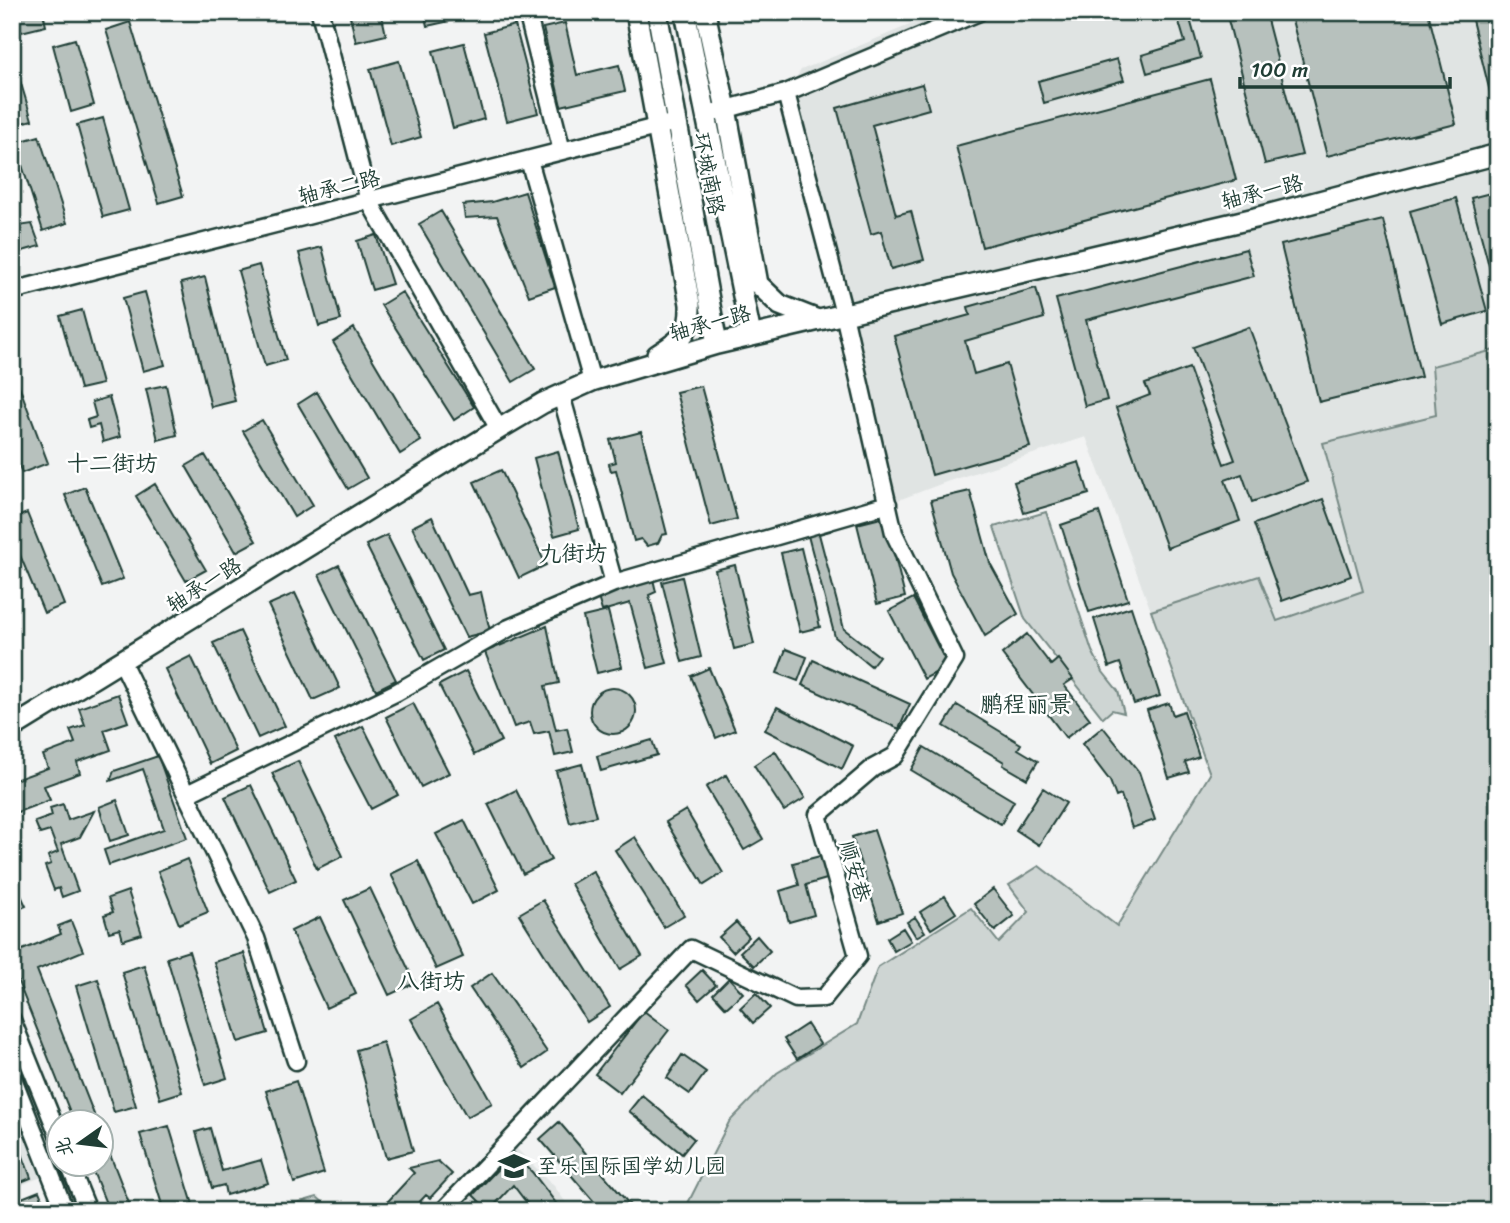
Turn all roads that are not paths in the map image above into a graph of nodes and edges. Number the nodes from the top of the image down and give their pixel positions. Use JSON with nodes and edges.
{"nodes":[{"id":1,"x":320,"y":12,"type":"edge"},
{"id":2,"x":527,"y":12,"type":"edge"},
{"id":3,"x":636,"y":12,"type":"edge"},
{"id":4,"x":657,"y":12,"type":"edge"},
{"id":5,"x":685,"y":12,"type":"edge"},
{"id":6,"x":705,"y":12,"type":"edge"},
{"id":7,"x":979,"y":12,"type":"edge"},
{"id":8,"x":786,"y":93,"type":"junction"},
{"id":9,"x":726,"y":109,"type":"junction"},
{"id":10,"x":706,"y":115,"type":"junction"},
{"id":11,"x":676,"y":122,"type":"junction"},
{"id":12,"x":656,"y":127,"type":"junction"},
{"id":13,"x":562,"y":151,"type":"junction"},
{"id":14,"x":1498,"y":154,"type":"edge"},
{"id":15,"x":529,"y":160,"type":"junction"},
{"id":16,"x":369,"y":201,"type":"junction"},
{"id":17,"x":12,"y":291,"type":"edge"},
{"id":18,"x":844,"y":314,"type":"junction"},
{"id":19,"x":818,"y":320,"type":"junction"},
{"id":20,"x":751,"y":335,"type":"junction"},
{"id":21,"x":717,"y":344,"type":"junction"},
{"id":22,"x":639,"y":367,"type":"junction"},
{"id":23,"x":592,"y":381,"type":"junction"},
{"id":24,"x":561,"y":395,"type":"junction"},
{"id":25,"x":499,"y":429,"type":"junction"},
{"id":26,"x":888,"y":504,"type":"junction"},
{"id":27,"x":614,"y":583,"type":"junction"},
{"id":28,"x":122,"y":662,"type":"junction"},
{"id":29,"x":12,"y":728,"type":"edge"},
{"id":30,"x":187,"y":794,"type":"junction"},
{"id":31,"x":12,"y":1020,"type":"edge"},
{"id":32,"x":296,"y":1061,"type":"dead end"},
{"id":33,"x":12,"y":1076,"type":"edge"},
{"id":34,"x":47,"y":1108,"type":"edge"},
{"id":35,"x":75,"y":1178,"type":"edge"},
{"id":36,"x":65,"y":1211,"type":"edge"},
{"id":37,"x":88,"y":1211,"type":"edge"},
{"id":38,"x":443,"y":1211,"type":"edge"}],
"edges":[{"from":1,"to":16,"type":"street"},
{"from":2,"to":13,"type":"street"},
{"from":3,"to":12,"type":"street"},
{"from":4,"to":11,"type":"street","name":"环城南路"},
{"from":5,"to":10,"type":"street","name":"环城南路"},
{"from":6,"to":9,"type":"street"},
{"from":7,"to":8,"type":"street"},
{"from":8,"to":9,"type":"street"},
{"from":8,"to":18,"type":"street","name":"顺安巷"},
{"from":9,"to":10,"type":"street"},
{"from":9,"to":19,"type":"street"},
{"from":10,"to":20,"type":"street","name":"环城南路"},
{"from":11,"to":12,"type":"street","name":"轴承二路"},
{"from":11,"to":21,"type":"street","name":"环城南路"},
{"from":12,"to":13,"type":"street","name":"轴承二路"},
{"from":12,"to":22,"type":"street"},
{"from":13,"to":15,"type":"street","name":"轴承二路"},
{"from":14,"to":18,"type":"street","name":"轴承一路"},
{"from":15,"to":16,"type":"street","name":"轴承二路"},
{"from":15,"to":23,"type":"street"},
{"from":16,"to":17,"type":"street","name":"轴承二路"},
{"from":16,"to":25,"type":"street"},
{"from":18,"to":19,"type":"street","name":"轴承一路"},
{"from":18,"to":26,"type":"street","name":"顺安巷"},
{"from":19,"to":20,"type":"street","name":"轴承一路"},
{"from":20,"to":21,"type":"street","name":"轴承一路"},
{"from":21,"to":22,"type":"street","name":"轴承一路"},
{"from":22,"to":23,"type":"street","name":"轴承一路"},
{"from":23,"to":24,"type":"street","name":"轴承一路"},
{"from":24,"to":25,"type":"street","name":"轴承一路"},
{"from":24,"to":27,"type":"street"},
{"from":25,"to":28,"type":"street","name":"轴承一路"},
{"from":26,"to":27,"type":"street"},
{"from":26,"to":38,"type":"street","name":"顺安巷"},
{"from":27,"to":30,"type":"street"},
{"from":28,"to":29,"type":"street","name":"轴承一路"},
{"from":28,"to":30,"type":"street"},
{"from":30,"to":32,"type":"street"},
{"from":31,"to":34,"type":"street"},
{"from":33,"to":36,"type":"street"},
{"from":35,"to":37,"type":"street"}]}
